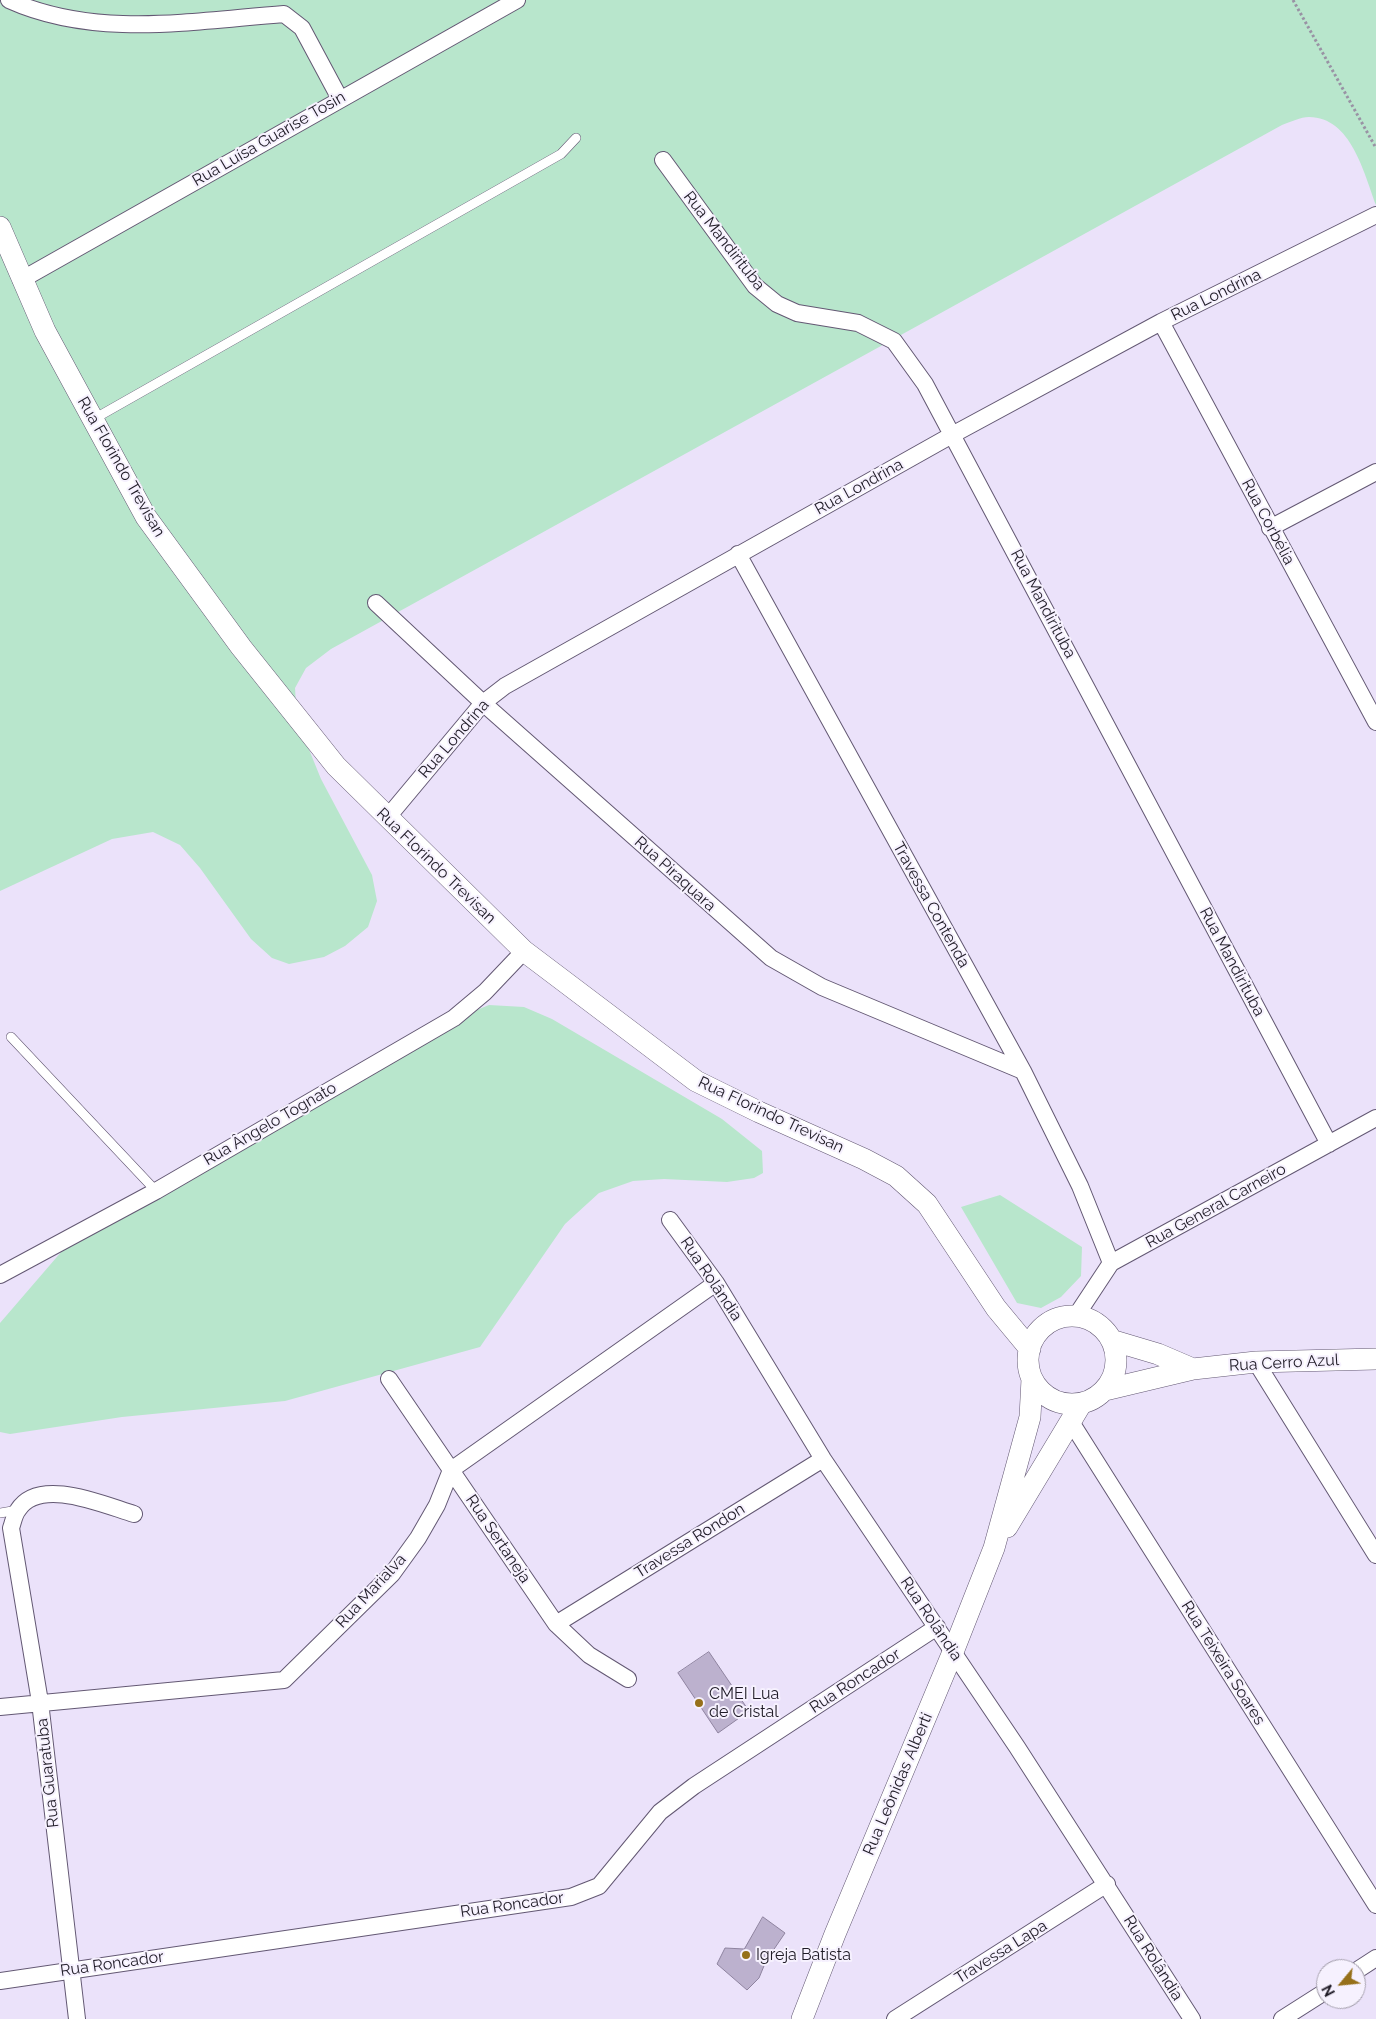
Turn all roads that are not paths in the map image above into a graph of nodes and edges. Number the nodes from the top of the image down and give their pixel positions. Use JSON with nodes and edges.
{"nodes":[{"id":1,"x":9,"y":0,"type":"edge"},
{"id":2,"x":517,"y":0,"type":"edge"},
{"id":3,"x":340,"y":99,"type":"junction"},
{"id":4,"x":576,"y":138,"type":"dead end"},
{"id":5,"x":663,"y":160,"type":"dead end"},
{"id":6,"x":1376,"y":215,"type":"edge"},
{"id":7,"x":0,"y":227,"type":"edge"},
{"id":8,"x":21,"y":280,"type":"junction"},
{"id":9,"x":1161,"y":322,"type":"junction"},
{"id":10,"x":92,"y":420,"type":"junction"},
{"id":11,"x":952,"y":435,"type":"junction"},
{"id":12,"x":1376,"y":472,"type":"edge"},
{"id":13,"x":1270,"y":528,"type":"junction"},
{"id":14,"x":738,"y":554,"type":"junction"},
{"id":15,"x":376,"y":603,"type":"dead end"},
{"id":16,"x":483,"y":703,"type":"junction"},
{"id":17,"x":1376,"y":722,"type":"edge"},
{"id":18,"x":387,"y":818,"type":"junction"},
{"id":19,"x":524,"y":951,"type":"junction"},
{"id":20,"x":11,"y":1037,"type":"dead end"},
{"id":21,"x":1023,"y":1071,"type":"junction"},
{"id":22,"x":1376,"y":1118,"type":"edge"},
{"id":23,"x":1329,"y":1144,"type":"junction"},
{"id":24,"x":156,"y":1191,"type":"junction"},
{"id":25,"x":670,"y":1220,"type":"dead end"},
{"id":26,"x":1111,"y":1263,"type":"junction"},
{"id":27,"x":0,"y":1275,"type":"edge"},
{"id":28,"x":716,"y":1284,"type":"junction"},
{"id":29,"x":1076,"y":1316,"type":"junction"},
{"id":30,"x":1111,"y":1340,"type":"junction"},
{"id":31,"x":1030,"y":1349,"type":"junction"},
{"id":32,"x":1376,"y":1359,"type":"edge"},
{"id":33,"x":1256,"y":1362,"type":"junction"},
{"id":34,"x":1193,"y":1369,"type":"junction"},
{"id":35,"x":389,"y":1379,"type":"dead end"},
{"id":36,"x":1032,"y":1379,"type":"junction"},
{"id":37,"x":1105,"y":1390,"type":"junction"},
{"id":38,"x":1076,"y":1413,"type":"junction"},
{"id":39,"x":1021,"y":1452,"type":"junction"},
{"id":40,"x":823,"y":1459,"type":"junction"},
{"id":41,"x":1049,"y":1460,"type":"junction"},
{"id":42,"x":451,"y":1470,"type":"junction"},
{"id":43,"x":18,"y":1510,"type":"junction"},
{"id":44,"x":0,"y":1513,"type":"edge"},
{"id":45,"x":134,"y":1514,"type":"dead end"},
{"id":46,"x":5,"y":1529,"type":"edge"},
{"id":47,"x":994,"y":1548,"type":"junction"},
{"id":48,"x":1376,"y":1555,"type":"edge"},
{"id":49,"x":556,"y":1624,"type":"junction"},
{"id":50,"x":937,"y":1627,"type":"junction"},
{"id":51,"x":953,"y":1652,"type":"junction"},
{"id":52,"x":628,"y":1679,"type":"dead end"},
{"id":53,"x":40,"y":1702,"type":"junction"},
{"id":54,"x":0,"y":1706,"type":"edge"},
{"id":55,"x":1106,"y":1884,"type":"junction"},
{"id":56,"x":1376,"y":1905,"type":"edge"},
{"id":57,"x":70,"y":1970,"type":"junction"},
{"id":58,"x":0,"y":1981,"type":"edge"},
{"id":59,"x":1316,"y":1997,"type":"edge"},
{"id":60,"x":77,"y":2019,"type":"edge"},
{"id":61,"x":802,"y":2019,"type":"edge"},
{"id":62,"x":895,"y":2019,"type":"edge"},
{"id":63,"x":1192,"y":2019,"type":"edge"},
{"id":64,"x":1282,"y":2019,"type":"edge"}],
"edges":[{"from":1,"to":3,"type":"street"},
{"from":2,"to":3,"type":"street","name":"Rua Luísa Guarise Tosin"},
{"from":3,"to":8,"type":"street","name":"Rua Luísa Guarise Tosin"},
{"from":4,"to":10,"type":"lane"},
{"from":5,"to":11,"type":"street","name":"Rua Mandirituba"},
{"from":6,"to":9,"type":"street","name":"Rua Londrina"},
{"from":7,"to":8,"type":"street","name":"Rua Florindo Trevisan"},
{"from":8,"to":10,"type":"street","name":"Rua Florindo Trevisan"},
{"from":9,"to":11,"type":"street","name":"Rua Londrina"},
{"from":9,"to":13,"type":"street","name":"Rua Corbélia"},
{"from":10,"to":18,"type":"street","name":"Rua Florindo Trevisan"},
{"from":11,"to":14,"type":"street","name":"Rua Londrina"},
{"from":11,"to":23,"type":"street","name":"Rua Mandirituba"},
{"from":12,"to":13,"type":"street"},
{"from":13,"to":17,"type":"street","name":"Rua Corbélia"},
{"from":14,"to":16,"type":"street","name":"Rua Londrina"},
{"from":14,"to":21,"type":"street","name":"Travessa Contenda"},
{"from":15,"to":16,"type":"street","name":"Rua Piraquara"},
{"from":16,"to":18,"type":"street","name":"Rua Londrina"},
{"from":16,"to":21,"type":"street","name":"Rua Piraquara"},
{"from":18,"to":19,"type":"street","name":"Rua Florindo Trevisan"},
{"from":19,"to":24,"type":"street","name":"Rua Ângelo Tognato"},
{"from":19,"to":31,"type":"street","name":"Rua Florindo Trevisan"},
{"from":20,"to":24,"type":"lane"},
{"from":21,"to":26,"type":"street","name":"Travessa Contenda"},
{"from":22,"to":23,"type":"street","name":"Rua General Carneiro"},
{"from":23,"to":26,"type":"street","name":"Rua General Carneiro"},
{"from":24,"to":27,"type":"street","name":"Rua Ângelo Tognato"},
{"from":25,"to":28,"type":"street","name":"Rua Rolândia"},
{"from":26,"to":29,"type":"street","name":"Rua General Carneiro"},
{"from":28,"to":40,"type":"street","name":"Rua Rolândia"},
{"from":28,"to":42,"type":"street"},
{"from":29,"to":30,"type":"street","name":"Rua Cerro Azul"},
{"from":29,"to":31,"type":"street"},
{"from":30,"to":34,"type":"street","name":"Rua Cerro Azul"},
{"from":30,"to":37,"type":"street"},
{"from":31,"to":36,"type":"street"},
{"from":32,"to":33,"type":"street","name":"Rua Cerro Azul"},
{"from":33,"to":34,"type":"street","name":"Rua Cerro Azul"},
{"from":33,"to":48,"type":"street"},
{"from":34,"to":37,"type":"street","name":"Rua Cerro Azul"},
{"from":35,"to":42,"type":"street","name":"Rua Sertaneja"},
{"from":36,"to":38,"type":"street"},
{"from":36,"to":39,"type":"street","name":"Rua Leônidas Alberti"},
{"from":37,"to":38,"type":"street","name":"Rua Cerro Azul"},
{"from":38,"to":41,"type":"street","name":"Rua Leônidas Alberti"},
{"from":38,"to":56,"type":"street","name":"Rua Teixeira Soares"},
{"from":39,"to":41,"type":"street"},
{"from":39,"to":47,"type":"street","name":"Rua Leônidas Alberti"},
{"from":40,"to":49,"type":"street","name":"Travessa Rondon"},
{"from":40,"to":50,"type":"street","name":"Rua Rolândia"},
{"from":41,"to":47,"type":"street","name":"Rua Leônidas Alberti"},
{"from":42,"to":49,"type":"street","name":"Rua Sertaneja"},
{"from":42,"to":53,"type":"street","name":"Rua Marialva"},
{"from":43,"to":44,"type":"lane"},
{"from":43,"to":45,"type":"street"},
{"from":43,"to":46,"type":"street"},
{"from":46,"to":53,"type":"street","name":"Rua Guaratuba"},
{"from":47,"to":51,"type":"street","name":"Rua Leônidas Alberti"},
{"from":49,"to":52,"type":"street","name":"Rua Sertaneja"},
{"from":50,"to":51,"type":"street","name":"Rua Rolândia"},
{"from":50,"to":57,"type":"street","name":"Rua Roncador"},
{"from":51,"to":55,"type":"street","name":"Rua Rolândia"},
{"from":51,"to":61,"type":"street","name":"Rua Leônidas Alberti"},
{"from":53,"to":54,"type":"street","name":"Rua Marialva"},
{"from":53,"to":57,"type":"street","name":"Rua Guaratuba"},
{"from":55,"to":62,"type":"street","name":"Travessa Lapa"},
{"from":55,"to":63,"type":"street","name":"Rua Rolândia"},
{"from":57,"to":58,"type":"street","name":"Rua Roncador"},
{"from":57,"to":60,"type":"street","name":"Rua Guaratuba"},
{"from":59,"to":64,"type":"street"}]}
